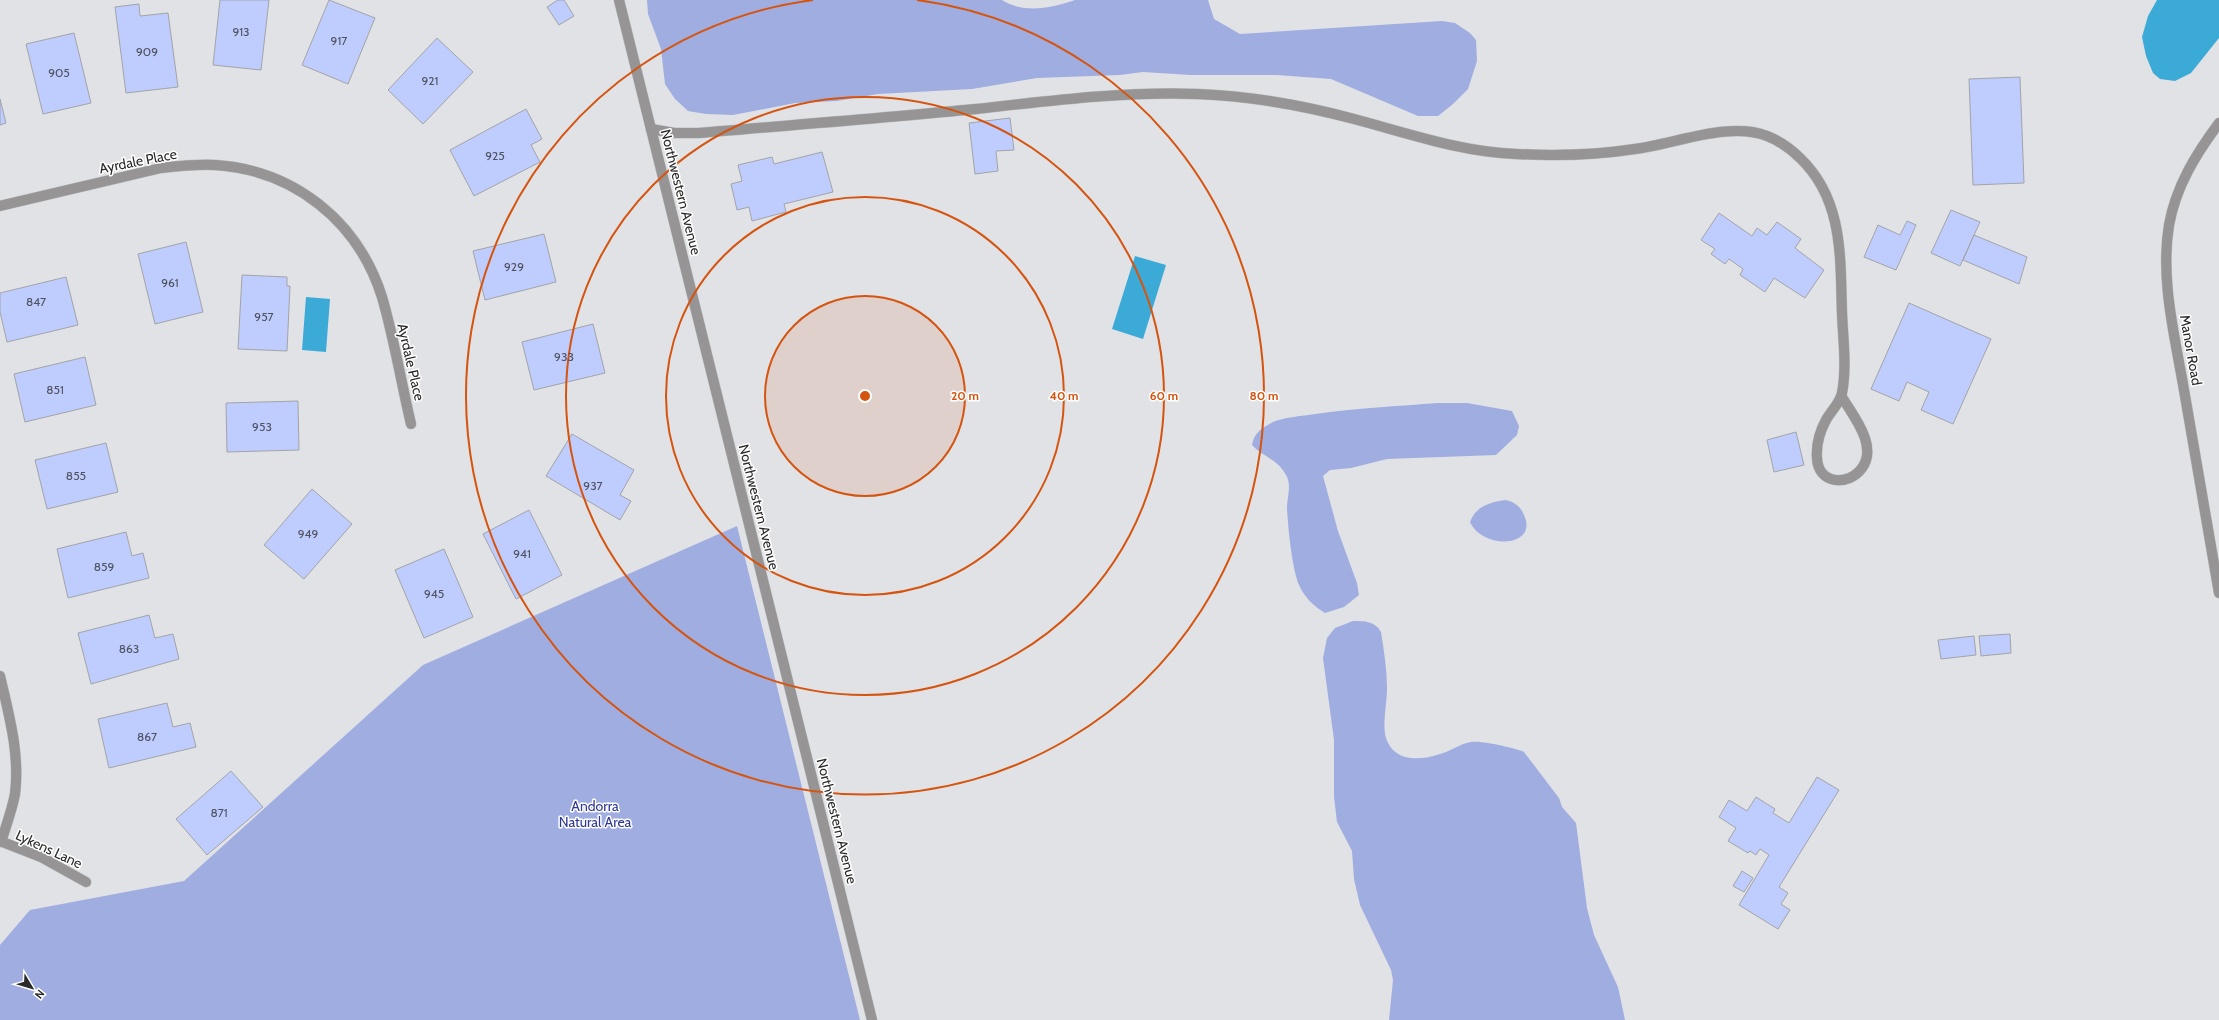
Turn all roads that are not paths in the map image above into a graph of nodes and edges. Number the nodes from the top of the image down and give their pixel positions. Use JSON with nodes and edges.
{"nodes":[{"id":1,"x":619,"y":0,"type":"edge"},
{"id":2,"x":2219,"y":123,"type":"edge"},
{"id":3,"x":651,"y":129,"type":"junction"},
{"id":4,"x":0,"y":206,"type":"edge"},
{"id":5,"x":1842,"y":397,"type":"junction"},
{"id":6,"x":411,"y":424,"type":"dead end"},
{"id":7,"x":2219,"y":593,"type":"edge"},
{"id":8,"x":0,"y":676,"type":"edge"},
{"id":9,"x":1,"y":841,"type":"edge"},
{"id":10,"x":86,"y":882,"type":"dead end"},
{"id":11,"x":872,"y":1020,"type":"edge"}],
"edges":[{"from":1,"to":3,"type":"street","name":"Northwestern Avenue"},
{"from":2,"to":7,"type":"street","name":"Manor Road"},
{"from":3,"to":5,"type":"street"},
{"from":3,"to":11,"type":"street","name":"Northwestern Avenue"},
{"from":4,"to":6,"type":"street","name":"Ayrdale Place"},
{"from":5,"to":5,"type":"street"},
{"from":8,"to":9,"type":"street"},
{"from":9,"to":10,"type":"street","name":"Lykens Lane"}]}
